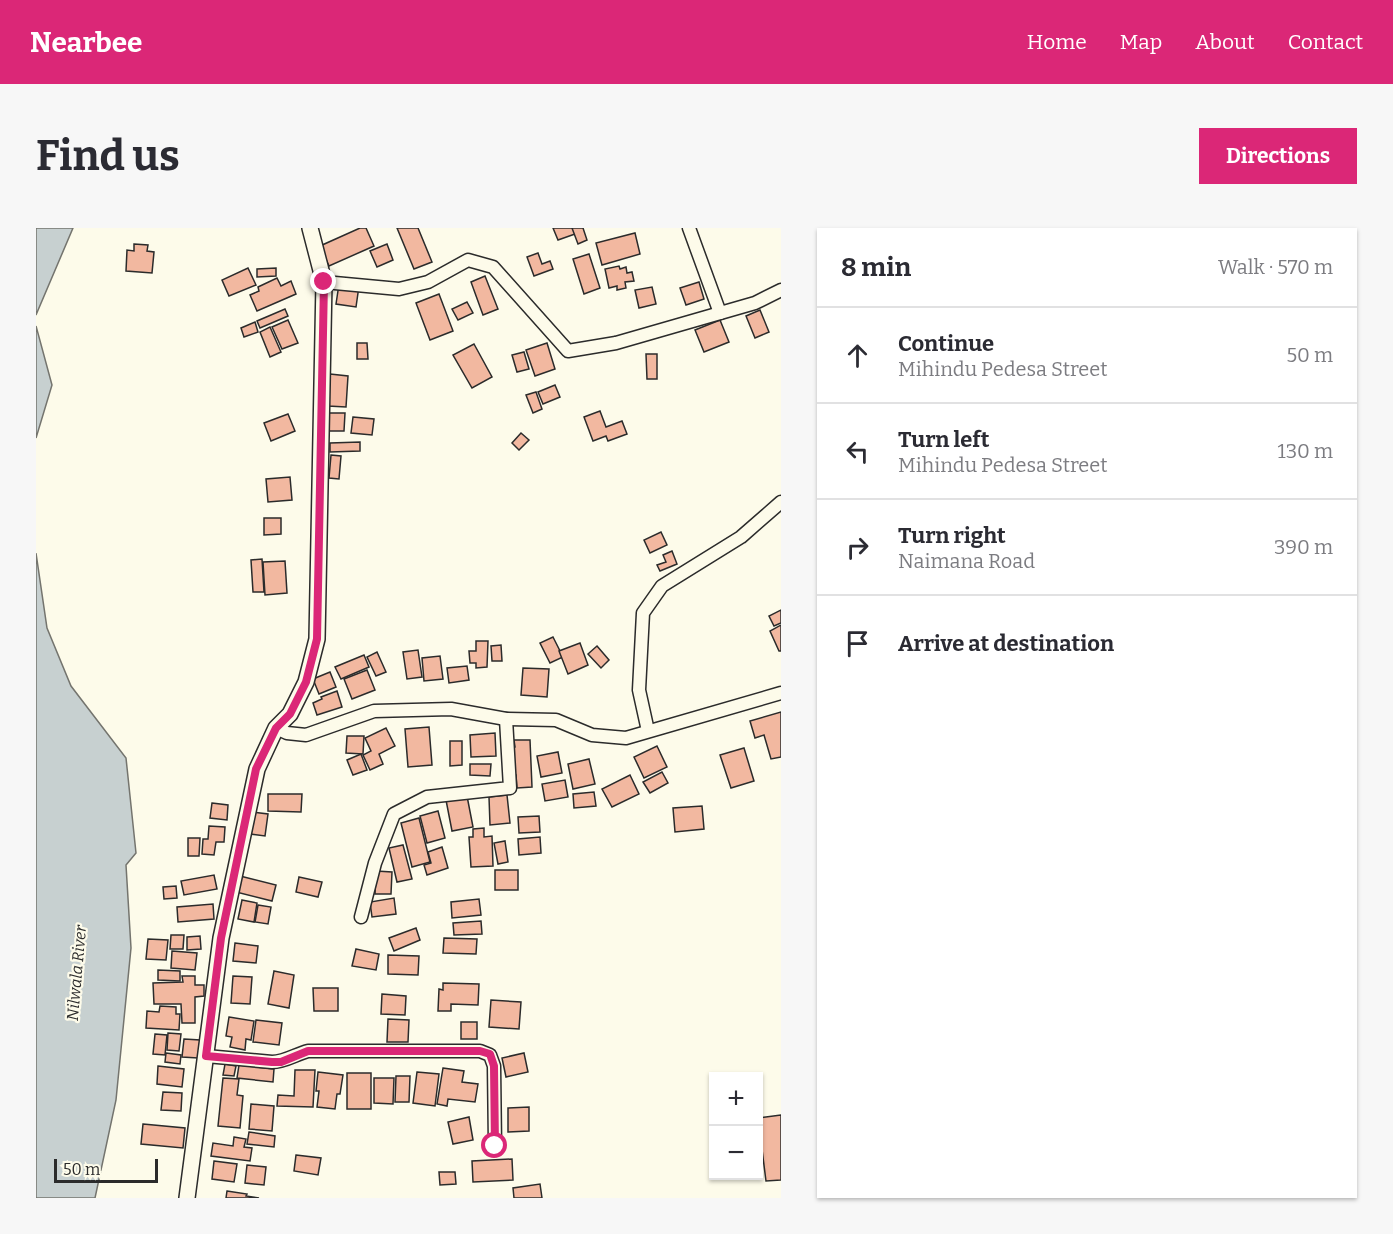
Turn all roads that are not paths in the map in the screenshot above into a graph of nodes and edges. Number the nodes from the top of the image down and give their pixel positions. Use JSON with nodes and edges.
{"nodes":[{"id":1,"x":310,"y":228,"type":"edge"},
{"id":2,"x":689,"y":228,"type":"edge"},
{"id":3,"x":324,"y":282,"type":"junction"},
{"id":4,"x":781,"y":290,"type":"edge"},
{"id":5,"x":720,"y":313,"type":"junction"},
{"id":6,"x":781,"y":502,"type":"edge"},
{"id":7,"x":781,"y":693,"type":"edge"},
{"id":8,"x":506,"y":718,"type":"junction"},
{"id":9,"x":276,"y":728,"type":"junction"},
{"id":10,"x":648,"y":731,"type":"junction"},
{"id":11,"x":361,"y":917,"type":"dead end"},
{"id":12,"x":206,"y":1056,"type":"junction"},
{"id":13,"x":495,"y":1146,"type":"dead end"},
{"id":14,"x":187,"y":1198,"type":"edge"}],
"edges":[{"from":1,"to":3,"type":"street"},
{"from":2,"to":5,"type":"street"},
{"from":3,"to":5,"type":"street"},
{"from":3,"to":9,"type":"street"},
{"from":4,"to":5,"type":"street"},
{"from":6,"to":10,"type":"street"},
{"from":7,"to":10,"type":"street"},
{"from":8,"to":9,"type":"street"},
{"from":8,"to":10,"type":"street"},
{"from":8,"to":11,"type":"street"},
{"from":9,"to":12,"type":"street"},
{"from":12,"to":13,"type":"street"},
{"from":12,"to":14,"type":"street"}]}
